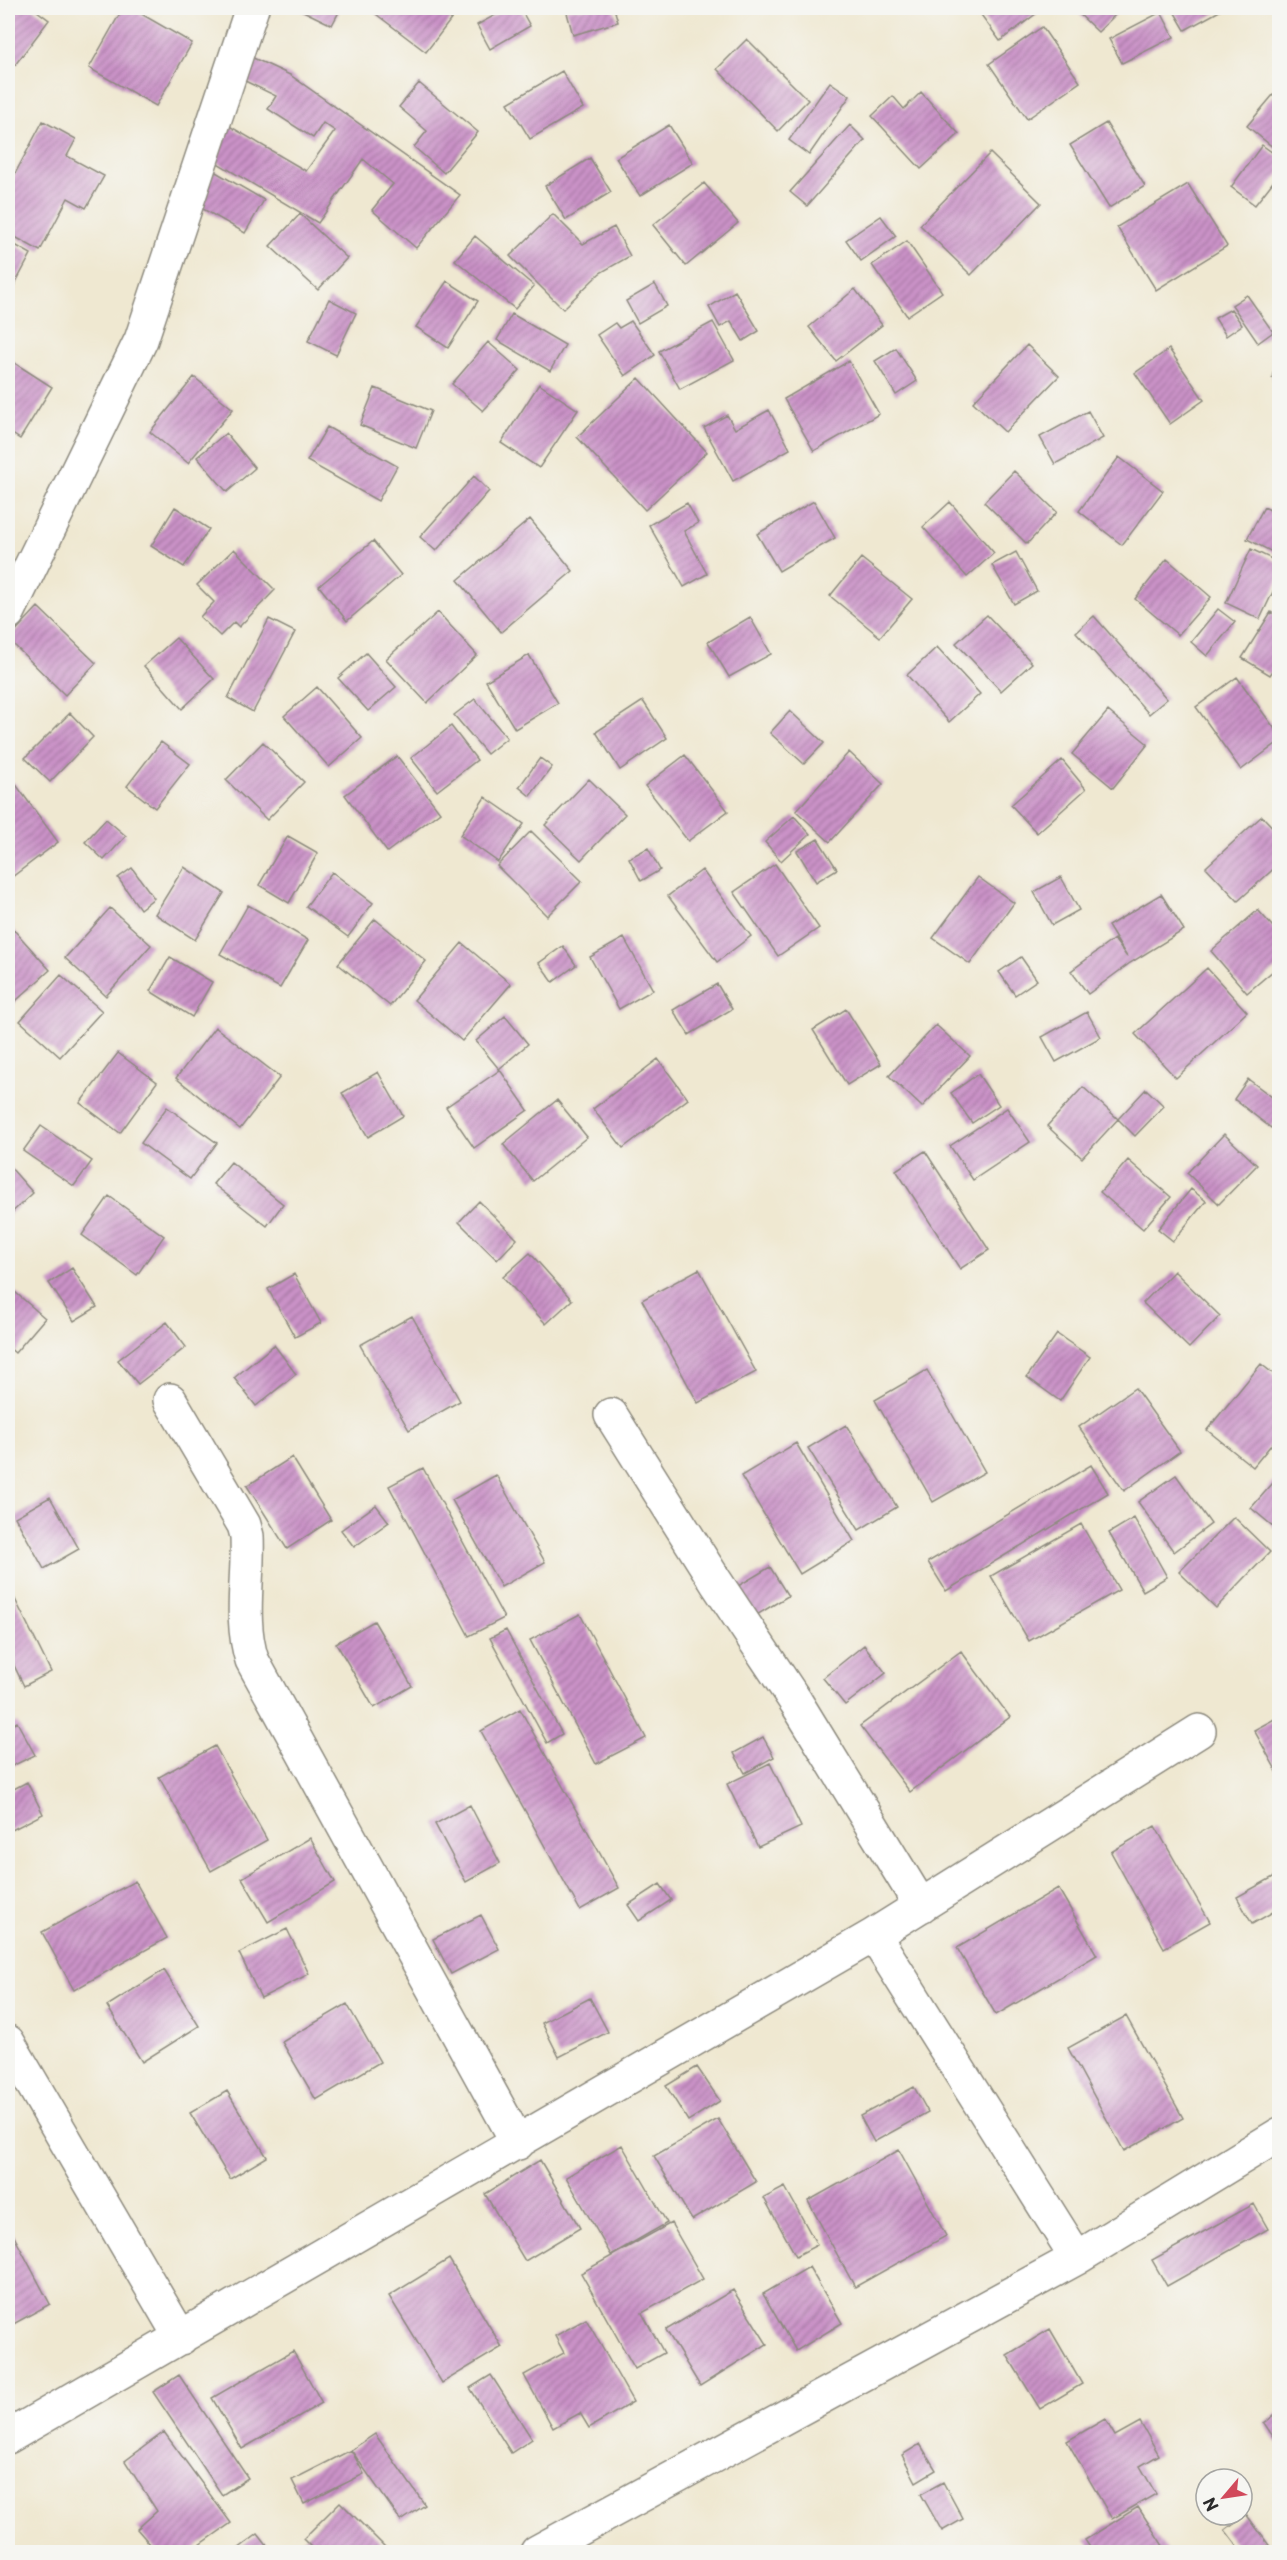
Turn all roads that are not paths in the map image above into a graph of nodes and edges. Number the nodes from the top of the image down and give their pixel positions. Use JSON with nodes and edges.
{"nodes":[{"id":1,"x":252,"y":8,"type":"edge"},
{"id":2,"x":8,"y":613,"type":"edge"},
{"id":3,"x":170,"y":1400,"type":"dead end"},
{"id":4,"x":611,"y":1415,"type":"dead end"},
{"id":5,"x":1199,"y":1731,"type":"dead end"},
{"id":6,"x":921,"y":1906,"type":"junction"},
{"id":7,"x":874,"y":1935,"type":"junction"},
{"id":8,"x":8,"y":2042,"type":"edge"},
{"id":9,"x":1280,"y":2134,"type":"edge"},
{"id":10,"x":518,"y":2143,"type":"junction"},
{"id":11,"x":1077,"y":2258,"type":"junction"},
{"id":12,"x":181,"y":2338,"type":"junction"},
{"id":13,"x":8,"y":2437,"type":"edge"},
{"id":14,"x":537,"y":2553,"type":"edge"}],
"edges":[{"from":1,"to":2,"type":"street"},
{"from":3,"to":10,"type":"street"},
{"from":4,"to":6,"type":"street"},
{"from":5,"to":6,"type":"street"},
{"from":6,"to":7,"type":"street"},
{"from":7,"to":10,"type":"street"},
{"from":7,"to":11,"type":"street"},
{"from":8,"to":12,"type":"street"},
{"from":9,"to":11,"type":"street"},
{"from":10,"to":12,"type":"street"},
{"from":11,"to":14,"type":"street"},
{"from":12,"to":13,"type":"street"}]}
